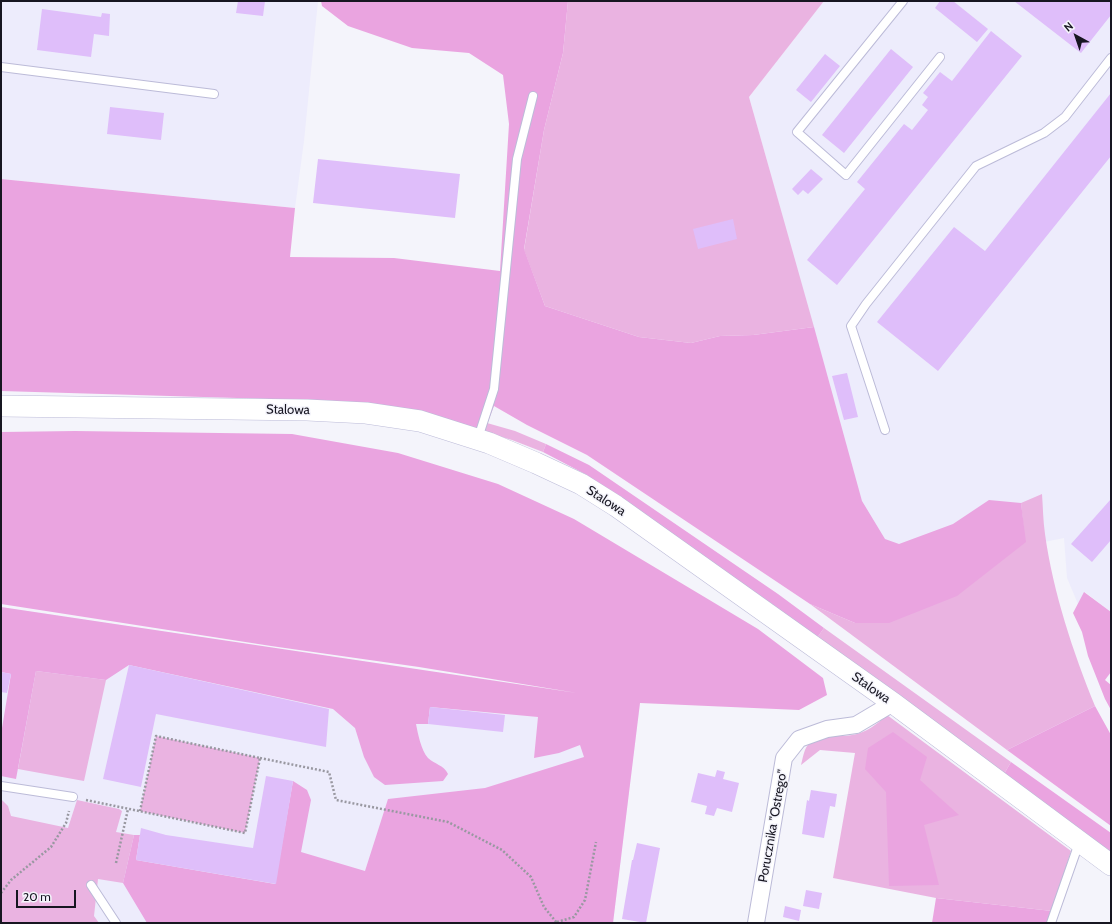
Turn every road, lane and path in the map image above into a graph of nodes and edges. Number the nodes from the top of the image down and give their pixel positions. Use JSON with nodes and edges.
{"nodes":[{"id":1,"x":903,"y":1,"type":"edge"},
{"id":2,"x":940,"y":57,"type":"dead end"},
{"id":3,"x":1111,"y":58,"type":"edge"},
{"id":4,"x":1,"y":67,"type":"edge"},
{"id":5,"x":214,"y":94,"type":"dead end"},
{"id":6,"x":533,"y":96,"type":"dead end"},
{"id":7,"x":1,"y":406,"type":"edge"},
{"id":8,"x":885,"y":430,"type":"dead end"},
{"id":9,"x":478,"y":439,"type":"junction"},
{"id":10,"x":893,"y":703,"type":"junction"},
{"id":11,"x":260,"y":758,"type":"junction"},
{"id":12,"x":1,"y":786,"type":"edge"},
{"id":13,"x":73,"y":797,"type":"junction"},
{"id":14,"x":128,"y":809,"type":"junction"},
{"id":15,"x":140,"y":811,"type":"junction"},
{"id":16,"x":596,"y":842,"type":"dead end"},
{"id":17,"x":1079,"y":843,"type":"junction"},
{"id":18,"x":116,"y":863,"type":"dead end"},
{"id":19,"x":1111,"y":865,"type":"edge"},
{"id":20,"x":91,"y":885,"type":"dead end"},
{"id":21,"x":1,"y":894,"type":"edge"},
{"id":22,"x":557,"y":922,"type":"edge"},
{"id":23,"x":116,"y":923,"type":"edge"},
{"id":24,"x":756,"y":923,"type":"edge"},
{"id":25,"x":1051,"y":923,"type":"edge"}],
"edges":[{"from":1,"to":2,"type":"lane"},
{"from":3,"to":8,"type":"lane"},
{"from":4,"to":5,"type":"lane"},
{"from":6,"to":9,"type":"lane"},
{"from":7,"to":9,"type":"street","name":"Stalowa"},
{"from":9,"to":10,"type":"street","name":"Stalowa"},
{"from":10,"to":17,"type":"street","name":"Stalowa"},
{"from":10,"to":24,"type":"street","name":"Porucznika \"Ostrego\""},
{"from":11,"to":15,"type":"path"},
{"from":11,"to":15,"type":"path"},
{"from":11,"to":22,"type":"path"},
{"from":12,"to":13,"type":"lane"},
{"from":13,"to":14,"type":"path"},
{"from":13,"to":21,"type":"path"},
{"from":14,"to":15,"type":"path"},
{"from":14,"to":18,"type":"path"},
{"from":16,"to":22,"type":"path"},
{"from":17,"to":19,"type":"street","name":"Stalowa"},
{"from":17,"to":25,"type":"lane"},
{"from":20,"to":23,"type":"lane"}]}
